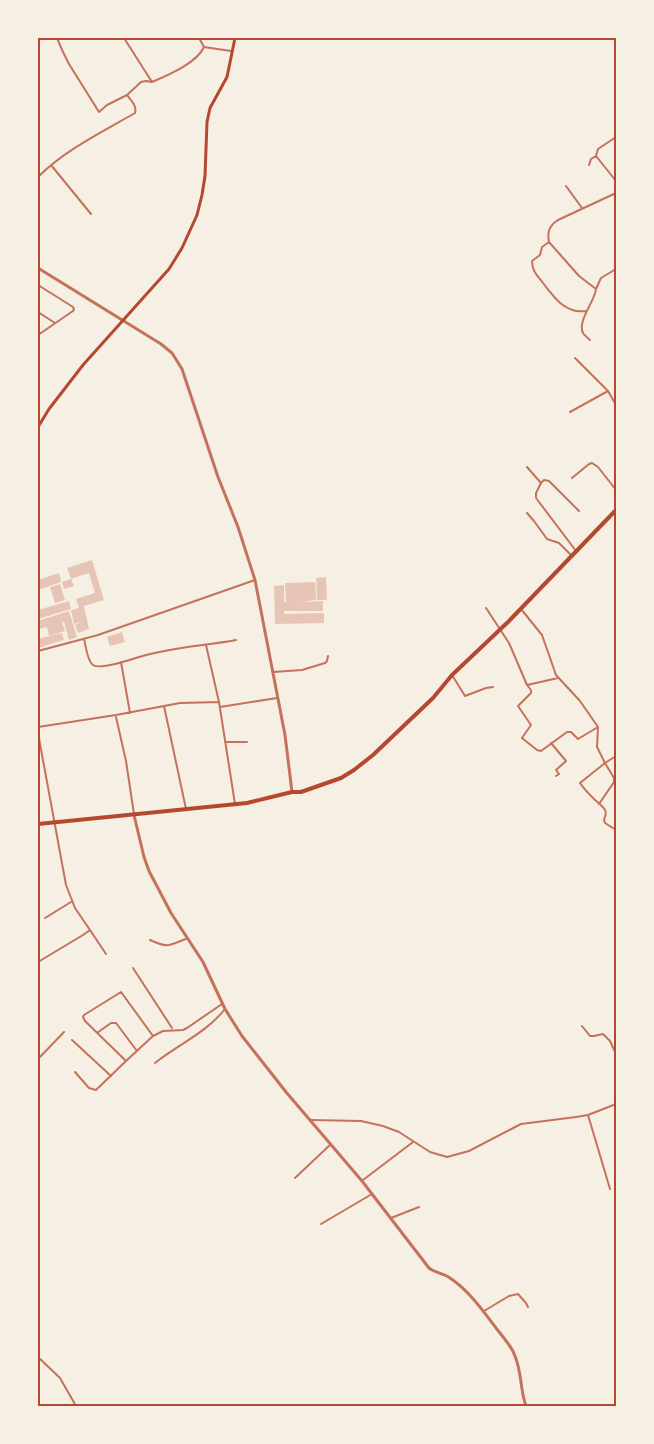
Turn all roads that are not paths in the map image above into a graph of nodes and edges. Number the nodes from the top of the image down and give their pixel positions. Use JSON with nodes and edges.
{"nodes":[{"id":1,"x":57,"y":38,"type":"edge"},
{"id":2,"x":124,"y":38,"type":"edge"},
{"id":3,"x":199,"y":38,"type":"edge"},
{"id":4,"x":235,"y":38,"type":"edge"},
{"id":5,"x":204,"y":47,"type":"junction"},
{"id":6,"x":232,"y":51,"type":"junction"},
{"id":7,"x":153,"y":82,"type":"junction"},
{"id":8,"x":127,"y":95,"type":"junction"},
{"id":9,"x":616,"y":137,"type":"edge"},
{"id":10,"x":596,"y":156,"type":"junction"},
{"id":11,"x":51,"y":165,"type":"junction"},
{"id":12,"x":589,"y":165,"type":"dead end"},
{"id":13,"x":38,"y":177,"type":"edge"},
{"id":14,"x":616,"y":182,"type":"edge"},
{"id":15,"x":566,"y":186,"type":"dead end"},
{"id":16,"x":616,"y":193,"type":"edge"},
{"id":17,"x":582,"y":208,"type":"junction"},
{"id":18,"x":91,"y":214,"type":"dead end"},
{"id":19,"x":549,"y":242,"type":"junction"},
{"id":20,"x":38,"y":268,"type":"edge"},
{"id":21,"x":616,"y":269,"type":"edge"},
{"id":22,"x":38,"y":285,"type":"edge"},
{"id":23,"x":596,"y":290,"type":"junction"},
{"id":24,"x":586,"y":311,"type":"junction"},
{"id":25,"x":38,"y":312,"type":"edge"},
{"id":26,"x":122,"y":320,"type":"junction"},
{"id":27,"x":55,"y":323,"type":"junction"},
{"id":28,"x":38,"y":335,"type":"edge"},
{"id":29,"x":590,"y":340,"type":"dead end"},
{"id":30,"x":575,"y":358,"type":"dead end"},
{"id":31,"x":608,"y":392,"type":"junction"},
{"id":32,"x":616,"y":405,"type":"edge"},
{"id":33,"x":570,"y":412,"type":"dead end"},
{"id":34,"x":38,"y":427,"type":"edge"},
{"id":35,"x":527,"y":467,"type":"dead end"},
{"id":36,"x":572,"y":478,"type":"dead end"},
{"id":37,"x":541,"y":483,"type":"junction"},
{"id":38,"x":616,"y":490,"type":"edge"},
{"id":39,"x":616,"y":510,"type":"edge"},
{"id":40,"x":579,"y":511,"type":"dead end"},
{"id":41,"x":527,"y":513,"type":"dead end"},
{"id":42,"x":576,"y":551,"type":"junction"},
{"id":43,"x":572,"y":556,"type":"junction"},
{"id":44,"x":255,"y":580,"type":"junction"},
{"id":45,"x":486,"y":608,"type":"dead end"},
{"id":46,"x":521,"y":609,"type":"junction"},
{"id":47,"x":500,"y":629,"type":"junction"},
{"id":48,"x":84,"y":638,"type":"junction"},
{"id":49,"x":236,"y":640,"type":"dead end"},
{"id":50,"x":206,"y":645,"type":"junction"},
{"id":51,"x":38,"y":651,"type":"edge"},
{"id":52,"x":328,"y":656,"type":"dead end"},
{"id":53,"x":121,"y":662,"type":"junction"},
{"id":54,"x":273,"y":672,"type":"junction"},
{"id":55,"x":452,"y":675,"type":"junction"},
{"id":56,"x":558,"y":678,"type":"junction"},
{"id":57,"x":527,"y":685,"type":"junction"},
{"id":58,"x":493,"y":687,"type":"dead end"},
{"id":59,"x":278,"y":698,"type":"junction"},
{"id":60,"x":219,"y":702,"type":"junction"},
{"id":61,"x":164,"y":706,"type":"junction"},
{"id":62,"x":220,"y":707,"type":"junction"},
{"id":63,"x":130,"y":713,"type":"junction"},
{"id":64,"x":116,"y":716,"type":"junction"},
{"id":65,"x":38,"y":727,"type":"edge"},
{"id":66,"x":598,"y":727,"type":"junction"},
{"id":67,"x":38,"y":733,"type":"edge"},
{"id":68,"x":225,"y":742,"type":"junction"},
{"id":69,"x":247,"y":742,"type":"dead end"},
{"id":70,"x":552,"y":743,"type":"junction"},
{"id":71,"x":616,"y":756,"type":"edge"},
{"id":72,"x":605,"y":763,"type":"junction"},
{"id":73,"x":556,"y":777,"type":"dead end"},
{"id":74,"x":292,"y":792,"type":"junction"},
{"id":75,"x":235,"y":804,"type":"junction"},
{"id":76,"x":599,"y":804,"type":"junction"},
{"id":77,"x":186,"y":809,"type":"junction"},
{"id":78,"x":134,"y":814,"type":"junction"},
{"id":79,"x":55,"y":822,"type":"junction"},
{"id":80,"x":38,"y":824,"type":"edge"},
{"id":81,"x":616,"y":830,"type":"edge"},
{"id":82,"x":72,"y":902,"type":"junction"},
{"id":83,"x":45,"y":918,"type":"dead end"},
{"id":84,"x":90,"y":930,"type":"junction"},
{"id":85,"x":188,"y":938,"type":"junction"},
{"id":86,"x":150,"y":940,"type":"dead end"},
{"id":87,"x":106,"y":954,"type":"dead end"},
{"id":88,"x":38,"y":962,"type":"edge"},
{"id":89,"x":133,"y":968,"type":"dead end"},
{"id":90,"x":222,"y":1003,"type":"junction"},
{"id":91,"x":225,"y":1009,"type":"junction"},
{"id":92,"x":582,"y":1026,"type":"dead end"},
{"id":93,"x":173,"y":1030,"type":"junction"},
{"id":94,"x":64,"y":1032,"type":"dead end"},
{"id":95,"x":97,"y":1033,"type":"junction"},
{"id":96,"x":153,"y":1036,"type":"junction"},
{"id":97,"x":72,"y":1040,"type":"dead end"},
{"id":98,"x":137,"y":1051,"type":"junction"},
{"id":99,"x":616,"y":1054,"type":"edge"},
{"id":100,"x":38,"y":1059,"type":"edge"},
{"id":101,"x":126,"y":1060,"type":"junction"},
{"id":102,"x":155,"y":1063,"type":"dead end"},
{"id":103,"x":75,"y":1072,"type":"dead end"},
{"id":104,"x":111,"y":1076,"type":"junction"},
{"id":105,"x":616,"y":1104,"type":"edge"},
{"id":106,"x":588,"y":1115,"type":"junction"},
{"id":107,"x":311,"y":1120,"type":"junction"},
{"id":108,"x":413,"y":1142,"type":"junction"},
{"id":109,"x":331,"y":1144,"type":"junction"},
{"id":110,"x":295,"y":1178,"type":"dead end"},
{"id":111,"x":362,"y":1181,"type":"junction"},
{"id":112,"x":610,"y":1189,"type":"dead end"},
{"id":113,"x":372,"y":1194,"type":"junction"},
{"id":114,"x":419,"y":1207,"type":"dead end"},
{"id":115,"x":391,"y":1218,"type":"junction"},
{"id":116,"x":321,"y":1224,"type":"dead end"},
{"id":117,"x":528,"y":1307,"type":"dead end"},
{"id":118,"x":484,"y":1311,"type":"junction"},
{"id":119,"x":38,"y":1357,"type":"edge"},
{"id":120,"x":76,"y":1407,"type":"edge"},
{"id":121,"x":526,"y":1407,"type":"edge"}],
"edges":[{"from":1,"to":8,"type":"street"},
{"from":2,"to":7,"type":"street"},
{"from":3,"to":5,"type":"street"},
{"from":4,"to":6,"type":"main road"},
{"from":5,"to":6,"type":"street"},
{"from":5,"to":7,"type":"street"},
{"from":6,"to":26,"type":"main road"},
{"from":7,"to":8,"type":"street"},
{"from":8,"to":11,"type":"street"},
{"from":9,"to":10,"type":"street"},
{"from":10,"to":12,"type":"street"},
{"from":10,"to":14,"type":"street"},
{"from":11,"to":13,"type":"street"},
{"from":11,"to":18,"type":"street"},
{"from":15,"to":17,"type":"street"},
{"from":16,"to":17,"type":"street"},
{"from":17,"to":19,"type":"street"},
{"from":19,"to":23,"type":"street"},
{"from":19,"to":24,"type":"street"},
{"from":20,"to":26,"type":"street"},
{"from":21,"to":23,"type":"street"},
{"from":22,"to":27,"type":"street"},
{"from":23,"to":24,"type":"street"},
{"from":24,"to":29,"type":"street"},
{"from":25,"to":27,"type":"street"},
{"from":26,"to":34,"type":"main road"},
{"from":26,"to":44,"type":"street"},
{"from":27,"to":28,"type":"street"},
{"from":30,"to":31,"type":"street"},
{"from":31,"to":32,"type":"street"},
{"from":31,"to":33,"type":"street"},
{"from":35,"to":37,"type":"street"},
{"from":36,"to":38,"type":"street"},
{"from":37,"to":40,"type":"street"},
{"from":37,"to":42,"type":"street"},
{"from":39,"to":42,"type":"main road"},
{"from":41,"to":43,"type":"street"},
{"from":42,"to":43,"type":"main road"},
{"from":43,"to":46,"type":"main road"},
{"from":44,"to":48,"type":"street"},
{"from":44,"to":54,"type":"street"},
{"from":45,"to":47,"type":"street"},
{"from":46,"to":47,"type":"main road"},
{"from":46,"to":56,"type":"street"},
{"from":47,"to":55,"type":"main road"},
{"from":47,"to":57,"type":"street"},
{"from":48,"to":51,"type":"street"},
{"from":48,"to":53,"type":"street"},
{"from":49,"to":50,"type":"street"},
{"from":50,"to":53,"type":"street"},
{"from":50,"to":60,"type":"street"},
{"from":52,"to":54,"type":"street"},
{"from":53,"to":63,"type":"street"},
{"from":54,"to":59,"type":"street"},
{"from":55,"to":58,"type":"street"},
{"from":55,"to":74,"type":"main road"},
{"from":56,"to":57,"type":"street"},
{"from":56,"to":66,"type":"street"},
{"from":57,"to":70,"type":"street"},
{"from":59,"to":62,"type":"street"},
{"from":59,"to":74,"type":"street"},
{"from":60,"to":61,"type":"street"},
{"from":60,"to":62,"type":"street"},
{"from":61,"to":63,"type":"street"},
{"from":61,"to":77,"type":"street"},
{"from":62,"to":68,"type":"street"},
{"from":63,"to":64,"type":"street"},
{"from":64,"to":65,"type":"street"},
{"from":64,"to":78,"type":"street"},
{"from":66,"to":70,"type":"street"},
{"from":66,"to":72,"type":"street"},
{"from":67,"to":79,"type":"street"},
{"from":68,"to":69,"type":"street"},
{"from":68,"to":75,"type":"street"},
{"from":70,"to":73,"type":"street"},
{"from":71,"to":72,"type":"street"},
{"from":72,"to":76,"type":"street"},
{"from":72,"to":76,"type":"street"},
{"from":74,"to":75,"type":"main road"},
{"from":75,"to":77,"type":"main road"},
{"from":76,"to":81,"type":"street"},
{"from":77,"to":78,"type":"main road"},
{"from":78,"to":79,"type":"main road"},
{"from":78,"to":85,"type":"street"},
{"from":79,"to":80,"type":"main road"},
{"from":79,"to":82,"type":"street"},
{"from":82,"to":83,"type":"street"},
{"from":82,"to":84,"type":"street"},
{"from":84,"to":87,"type":"street"},
{"from":84,"to":88,"type":"street"},
{"from":85,"to":86,"type":"street"},
{"from":85,"to":90,"type":"street"},
{"from":89,"to":93,"type":"street"},
{"from":90,"to":91,"type":"street"},
{"from":90,"to":93,"type":"street"},
{"from":91,"to":102,"type":"street"},
{"from":91,"to":107,"type":"street"},
{"from":92,"to":99,"type":"street"},
{"from":93,"to":96,"type":"street"},
{"from":94,"to":100,"type":"street"},
{"from":95,"to":96,"type":"street"},
{"from":95,"to":98,"type":"street"},
{"from":95,"to":101,"type":"street"},
{"from":96,"to":98,"type":"street"},
{"from":97,"to":104,"type":"street"},
{"from":98,"to":101,"type":"street"},
{"from":101,"to":104,"type":"street"},
{"from":103,"to":104,"type":"street"},
{"from":105,"to":106,"type":"street"},
{"from":106,"to":108,"type":"street"},
{"from":106,"to":112,"type":"street"},
{"from":107,"to":108,"type":"street"},
{"from":107,"to":109,"type":"street"},
{"from":108,"to":111,"type":"street"},
{"from":109,"to":110,"type":"street"},
{"from":109,"to":111,"type":"street"},
{"from":111,"to":113,"type":"street"},
{"from":113,"to":115,"type":"street"},
{"from":113,"to":116,"type":"street"},
{"from":114,"to":115,"type":"street"},
{"from":115,"to":118,"type":"street"},
{"from":117,"to":118,"type":"street"},
{"from":118,"to":121,"type":"street"},
{"from":119,"to":120,"type":"street"}]}
